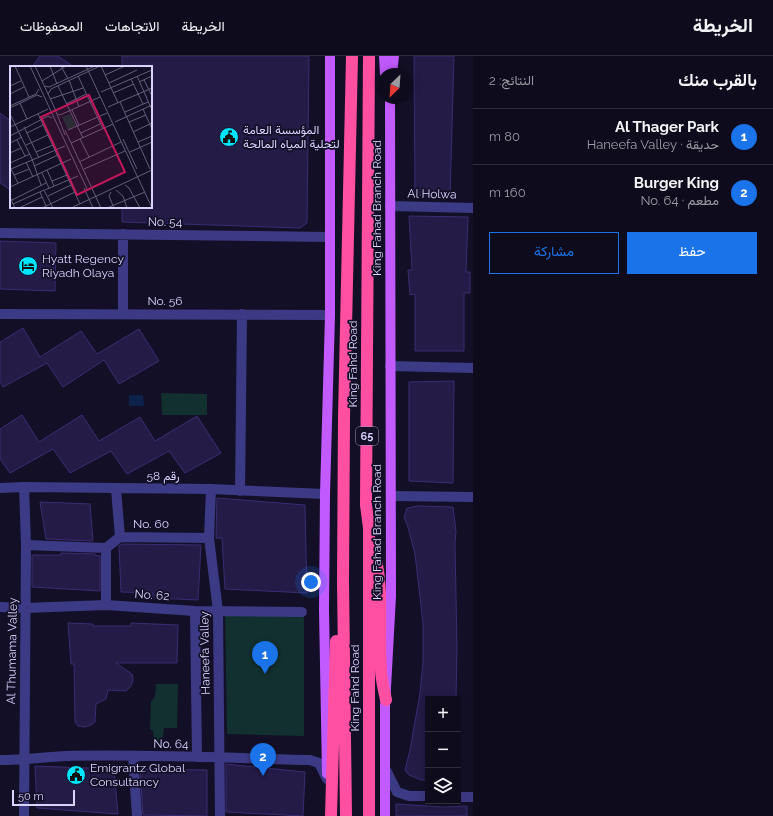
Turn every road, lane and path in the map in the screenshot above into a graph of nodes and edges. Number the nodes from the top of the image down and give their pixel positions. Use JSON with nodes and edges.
{"nodes":[{"id":1,"x":322,"y":56,"type":"edge"},
{"id":2,"x":330,"y":56,"type":"edge"},
{"id":3,"x":337,"y":56,"type":"edge"},
{"id":4,"x":352,"y":56,"type":"edge"},
{"id":5,"x":369,"y":56,"type":"edge"},
{"id":6,"x":384,"y":56,"type":"edge"},
{"id":7,"x":388,"y":56,"type":"edge"},
{"id":8,"x":392,"y":56,"type":"edge"},
{"id":9,"x":385,"y":68,"type":"edge"},
{"id":10,"x":389,"y":68,"type":"edge"},
{"id":11,"x":391,"y":68,"type":"edge"},
{"id":12,"x":331,"y":73,"type":"junction"},
{"id":13,"x":390,"y":104,"type":"edge"},
{"id":14,"x":330,"y":125,"type":"junction"},
{"id":15,"x":390,"y":206,"type":"junction"},
{"id":16,"x":473,"y":208,"type":"edge"},
{"id":17,"x":0,"y":233,"type":"edge"},
{"id":18,"x":122,"y":234,"type":"junction"},
{"id":19,"x":330,"y":237,"type":"junction"},
{"id":20,"x":0,"y":314,"type":"edge"},
{"id":21,"x":123,"y":314,"type":"junction"},
{"id":22,"x":242,"y":314,"type":"junction"},
{"id":23,"x":330,"y":315,"type":"junction"},
{"id":24,"x":390,"y":366,"type":"junction"},
{"id":25,"x":473,"y":368,"type":"edge"},
{"id":26,"x":24,"y":487,"type":"junction"},
{"id":27,"x":0,"y":488,"type":"edge"},
{"id":28,"x":116,"y":489,"type":"junction"},
{"id":29,"x":211,"y":489,"type":"junction"},
{"id":30,"x":240,"y":491,"type":"junction"},
{"id":31,"x":325,"y":494,"type":"junction"},
{"id":32,"x":391,"y":496,"type":"junction"},
{"id":33,"x":473,"y":497,"type":"edge"},
{"id":34,"x":369,"y":528,"type":"junction"},
{"id":35,"x":120,"y":537,"type":"junction"},
{"id":36,"x":209,"y":538,"type":"junction"},
{"id":37,"x":26,"y":545,"type":"junction"},
{"id":38,"x":106,"y":548,"type":"junction"},
{"id":39,"x":343,"y":581,"type":"junction"},
{"id":40,"x":106,"y":605,"type":"junction"},
{"id":41,"x":0,"y":607,"type":"edge"},
{"id":42,"x":25,"y":608,"type":"junction"},
{"id":43,"x":195,"y":611,"type":"junction"},
{"id":44,"x":218,"y":611,"type":"junction"},
{"id":45,"x":302,"y":612,"type":"dead end"},
{"id":46,"x":386,"y":700,"type":"junction"},
{"id":47,"x":133,"y":756,"type":"junction"},
{"id":48,"x":197,"y":757,"type":"junction"},
{"id":49,"x":220,"y":757,"type":"junction"},
{"id":50,"x":0,"y":760,"type":"edge"},
{"id":51,"x":24,"y":760,"type":"junction"},
{"id":52,"x":386,"y":770,"type":"junction"},
{"id":53,"x":328,"y":782,"type":"junction"},
{"id":54,"x":425,"y":796,"type":"edge"},
{"id":55,"x":461,"y":797,"type":"edge"},
{"id":56,"x":473,"y":797,"type":"edge"},
{"id":57,"x":24,"y":816,"type":"edge"},
{"id":58,"x":136,"y":816,"type":"edge"},
{"id":59,"x":220,"y":816,"type":"edge"},
{"id":60,"x":331,"y":816,"type":"edge"},
{"id":61,"x":346,"y":816,"type":"edge"},
{"id":62,"x":369,"y":816,"type":"edge"},
{"id":63,"x":385,"y":816,"type":"edge"}],
"edges":[{"from":1,"to":12,"type":"main road"},
{"from":2,"to":12,"type":"main road"},
{"from":3,"to":14,"type":"main road"},
{"from":4,"to":39,"type":"highway","name":"King Fahd Road","number":"65"},
{"from":5,"to":34,"type":"highway","name":"King Fahd Road","number":"65"},
{"from":6,"to":9,"type":"main road"},
{"from":7,"to":10,"type":"main road"},
{"from":8,"to":11,"type":"main road"},
{"from":12,"to":14,"type":"main road"},
{"from":13,"to":15,"type":"main road","name":"King Fahad Branch Road"},
{"from":14,"to":19,"type":"main road"},
{"from":15,"to":16,"type":"street","name":"Al Holwa"},
{"from":15,"to":24,"type":"main road","name":"King Fahad Branch Road"},
{"from":17,"to":18,"type":"street","name":"No. 54"},
{"from":18,"to":19,"type":"street","name":"No. 54"},
{"from":18,"to":21,"type":"street"},
{"from":19,"to":23,"type":"main road"},
{"from":20,"to":21,"type":"street","name":"No. 56"},
{"from":21,"to":22,"type":"street","name":"No. 56"},
{"from":22,"to":23,"type":"street","name":"No. 56"},
{"from":22,"to":30,"type":"street"},
{"from":23,"to":31,"type":"main road"},
{"from":24,"to":25,"type":"street"},
{"from":24,"to":32,"type":"main road","name":"King Fahad Branch Road"},
{"from":26,"to":27,"type":"street","name":"رقم 58"},
{"from":26,"to":28,"type":"street","name":"رقم 58"},
{"from":26,"to":37,"type":"street","name":"Al Thumama Valley"},
{"from":28,"to":29,"type":"street","name":"رقم 58"},
{"from":28,"to":35,"type":"street"},
{"from":29,"to":30,"type":"street","name":"رقم 58"},
{"from":29,"to":36,"type":"street","name":"Haneefa Valley"},
{"from":30,"to":31,"type":"street","name":"رقم 58"},
{"from":31,"to":53,"type":"main road"},
{"from":32,"to":33,"type":"street"},
{"from":32,"to":46,"type":"main road","name":"King Fahad Branch Road"},
{"from":34,"to":46,"type":"highway"},
{"from":34,"to":62,"type":"highway","name":"King Fahd Road","number":"65"},
{"from":35,"to":36,"type":"street","name":"No. 60"},
{"from":35,"to":38,"type":"street","name":"No. 60"},
{"from":36,"to":44,"type":"street","name":"Haneefa Valley"},
{"from":37,"to":38,"type":"street"},
{"from":37,"to":42,"type":"street","name":"Al Thumama Valley"},
{"from":38,"to":40,"type":"street"},
{"from":39,"to":60,"type":"highway"},
{"from":39,"to":61,"type":"highway","name":"King Fahd Road","number":"65"},
{"from":40,"to":42,"type":"street","name":"No. 62"},
{"from":40,"to":43,"type":"street","name":"No. 62"},
{"from":41,"to":42,"type":"street","name":"No. 62"},
{"from":42,"to":51,"type":"street","name":"Al Thumama Valley"},
{"from":43,"to":44,"type":"street","name":"No. 62"},
{"from":43,"to":48,"type":"street"},
{"from":44,"to":45,"type":"street","name":"No. 62"},
{"from":44,"to":49,"type":"street","name":"Haneefa Valley"},
{"from":46,"to":52,"type":"main road","name":"King Fahad Branch Road"},
{"from":47,"to":48,"type":"street","name":"No. 64"},
{"from":47,"to":51,"type":"street","name":"No. 64"},
{"from":47,"to":58,"type":"street"},
{"from":48,"to":49,"type":"street","name":"No. 64"},
{"from":49,"to":53,"type":"street","name":"No. 64"},
{"from":49,"to":59,"type":"street","name":"Haneefa Valley"},
{"from":50,"to":51,"type":"street","name":"No. 64"},
{"from":51,"to":57,"type":"street","name":"Al Thumama Valley"},
{"from":52,"to":54,"type":"street"},
{"from":52,"to":63,"type":"main road","name":"King Fahad Branch Road"},
{"from":53,"to":60,"type":"main road"},
{"from":55,"to":56,"type":"street"}]}
